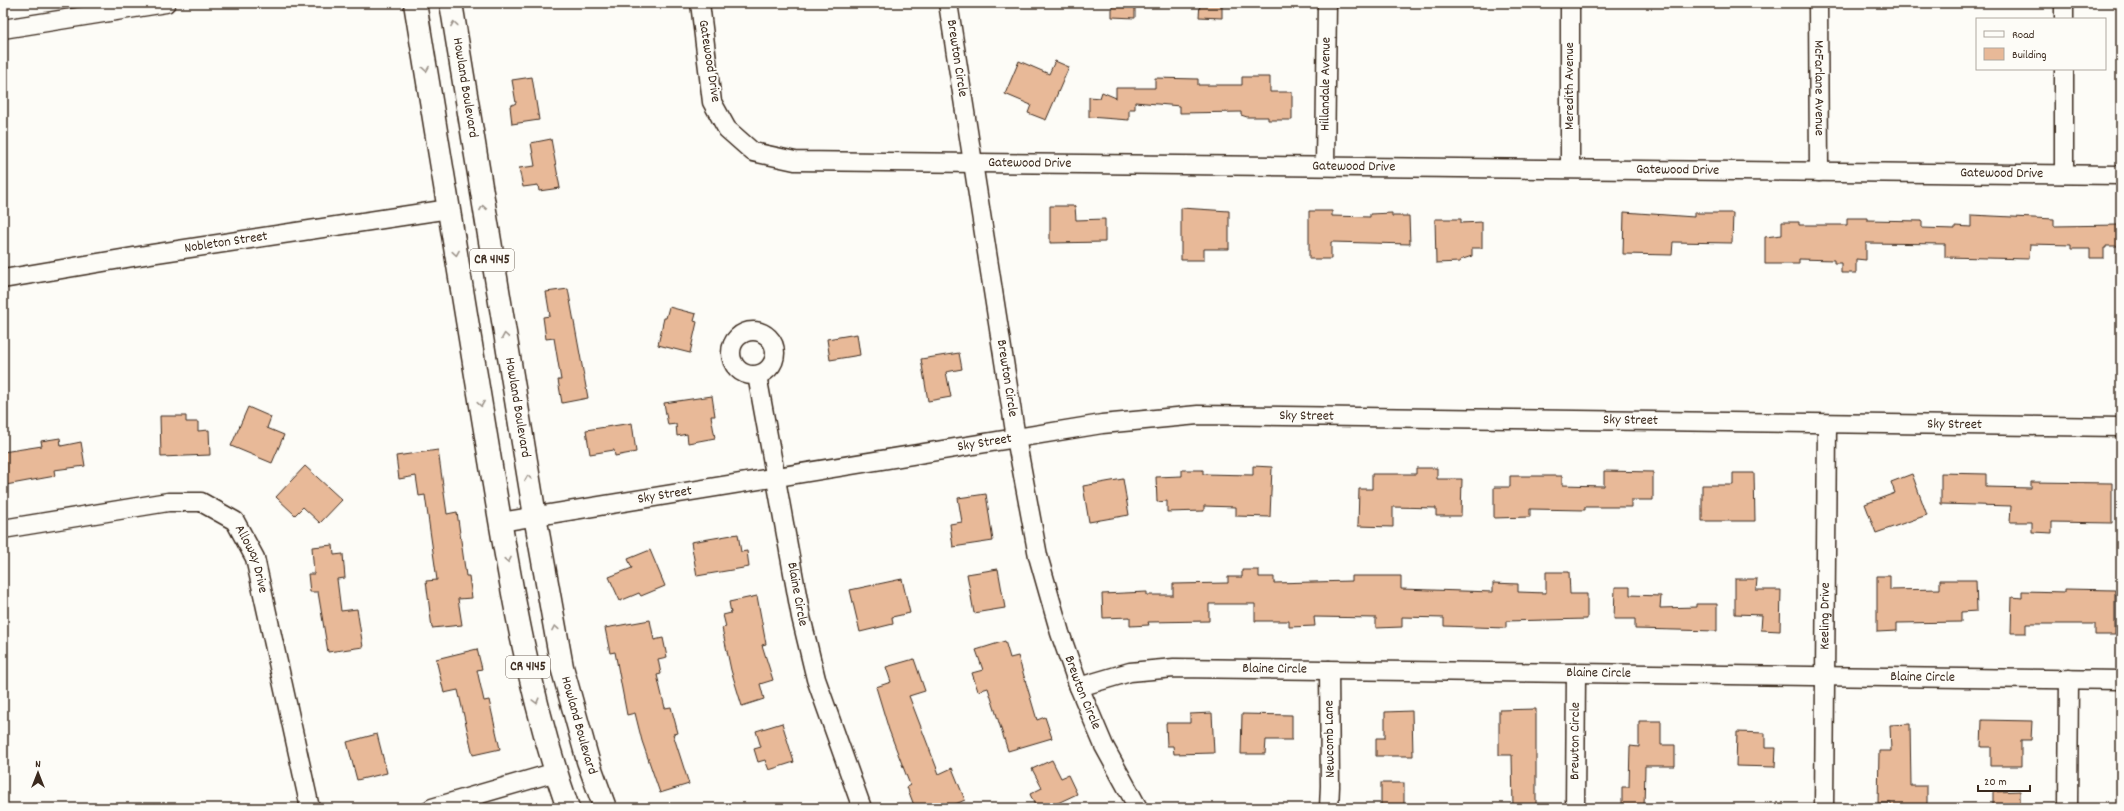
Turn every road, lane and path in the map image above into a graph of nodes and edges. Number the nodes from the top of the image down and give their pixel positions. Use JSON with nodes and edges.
{"nodes":[{"id":1,"x":166,"y":3,"type":"edge"},
{"id":2,"x":415,"y":3,"type":"edge"},
{"id":3,"x":451,"y":3,"type":"edge"},
{"id":4,"x":700,"y":3,"type":"edge"},
{"id":5,"x":948,"y":3,"type":"edge"},
{"id":6,"x":1327,"y":3,"type":"edge"},
{"id":7,"x":1570,"y":3,"type":"edge"},
{"id":8,"x":1818,"y":3,"type":"edge"},
{"id":9,"x":2064,"y":3,"type":"edge"},
{"id":10,"x":2064,"y":18,"type":"edge"},
{"id":11,"x":3,"y":29,"type":"edge"},
{"id":12,"x":2064,"y":70,"type":"edge"},
{"id":13,"x":973,"y":163,"type":"junction"},
{"id":14,"x":1325,"y":166,"type":"junction"},
{"id":15,"x":1570,"y":168,"type":"junction"},
{"id":16,"x":1819,"y":172,"type":"junction"},
{"id":17,"x":2064,"y":174,"type":"junction"},
{"id":18,"x":2121,"y":175,"type":"edge"},
{"id":19,"x":448,"y":209,"type":"junction"},
{"id":20,"x":3,"y":279,"type":"edge"},
{"id":21,"x":757,"y":374,"type":"dead end"},
{"id":22,"x":1827,"y":425,"type":"junction"},
{"id":23,"x":2121,"y":427,"type":"edge"},
{"id":24,"x":1016,"y":438,"type":"junction"},
{"id":25,"x":775,"y":476,"type":"junction"},
{"id":26,"x":535,"y":516,"type":"junction"},
{"id":27,"x":501,"y":522,"type":"junction"},
{"id":28,"x":3,"y":530,"type":"edge"},
{"id":29,"x":1329,"y":670,"type":"junction"},
{"id":30,"x":1576,"y":673,"type":"junction"},
{"id":31,"x":1824,"y":676,"type":"junction"},
{"id":32,"x":2069,"y":679,"type":"junction"},
{"id":33,"x":2121,"y":680,"type":"edge"},
{"id":34,"x":1079,"y":687,"type":"junction"},
{"id":35,"x":556,"y":772,"type":"junction"},
{"id":36,"x":310,"y":808,"type":"edge"},
{"id":37,"x":432,"y":808,"type":"edge"},
{"id":38,"x":568,"y":808,"type":"edge"},
{"id":39,"x":605,"y":808,"type":"edge"},
{"id":40,"x":862,"y":808,"type":"edge"},
{"id":41,"x":1138,"y":808,"type":"edge"},
{"id":42,"x":1329,"y":808,"type":"edge"},
{"id":43,"x":1575,"y":808,"type":"edge"},
{"id":44,"x":1824,"y":808,"type":"edge"},
{"id":45,"x":2068,"y":808,"type":"edge"}],
"edges":[{"from":1,"to":11,"type":"street"},
{"from":2,"to":19,"type":"main road","number":"CR 4145","one_way":true},
{"from":26,"to":3,"type":"main road","name":"Howland Boulevard","number":"CR 4145","one_way":true},
{"from":4,"to":13,"type":"street","name":"Gatewood Drive"},
{"from":5,"to":13,"type":"street","name":"Brewton Circle"},
{"from":6,"to":14,"type":"street","name":"Hillandale Avenue"},
{"from":7,"to":15,"type":"street","name":"Meredith Avenue"},
{"from":8,"to":16,"type":"street","name":"McFarlane Avenue"},
{"from":9,"to":10,"type":"street"},
{"from":12,"to":17,"type":"street"},
{"from":13,"to":14,"type":"street","name":"Gatewood Drive"},
{"from":13,"to":24,"type":"street","name":"Brewton Circle"},
{"from":14,"to":15,"type":"street","name":"Gatewood Drive"},
{"from":15,"to":16,"type":"street","name":"Gatewood Drive"},
{"from":16,"to":17,"type":"street","name":"Gatewood Drive"},
{"from":17,"to":18,"type":"street","name":"Gatewood Drive"},
{"from":19,"to":20,"type":"street","name":"Nobleton Street"},
{"from":19,"to":27,"type":"main road","number":"CR 4145","one_way":true},
{"from":21,"to":25,"type":"street","name":"Blaine Circle"},
{"from":22,"to":23,"type":"street","name":"Sky Street"},
{"from":22,"to":24,"type":"street","name":"Sky Street"},
{"from":22,"to":31,"type":"street","name":"Keeling Drive"},
{"from":24,"to":25,"type":"street","name":"Sky Street"},
{"from":24,"to":34,"type":"street","name":"Brewton Circle"},
{"from":25,"to":26,"type":"street","name":"Sky Street"},
{"from":25,"to":40,"type":"street","name":"Blaine Circle"},
{"from":26,"to":27,"type":"street","name":"Sky Street"},
{"from":39,"to":26,"type":"main road","name":"Howland Boulevard","number":"CR 4145","one_way":true},
{"from":27,"to":35,"type":"main road","number":"CR 4145","one_way":true},
{"from":28,"to":36,"type":"street","name":"Alloway Drive"},
{"from":29,"to":30,"type":"street","name":"Blaine Circle"},
{"from":29,"to":34,"type":"street","name":"Blaine Circle"},
{"from":29,"to":42,"type":"street","name":"Newcomb Lane"},
{"from":30,"to":31,"type":"street","name":"Blaine Circle"},
{"from":30,"to":43,"type":"street","name":"Brewton Circle"},
{"from":31,"to":32,"type":"street","name":"Blaine Circle"},
{"from":31,"to":44,"type":"street","name":"Keeling Drive"},
{"from":32,"to":33,"type":"street","name":"Blaine Circle"},
{"from":32,"to":45,"type":"street"},
{"from":34,"to":41,"type":"street","name":"Brewton Circle"},
{"from":35,"to":37,"type":"street"},
{"from":35,"to":38,"type":"main road","number":"CR 4145"}]}
